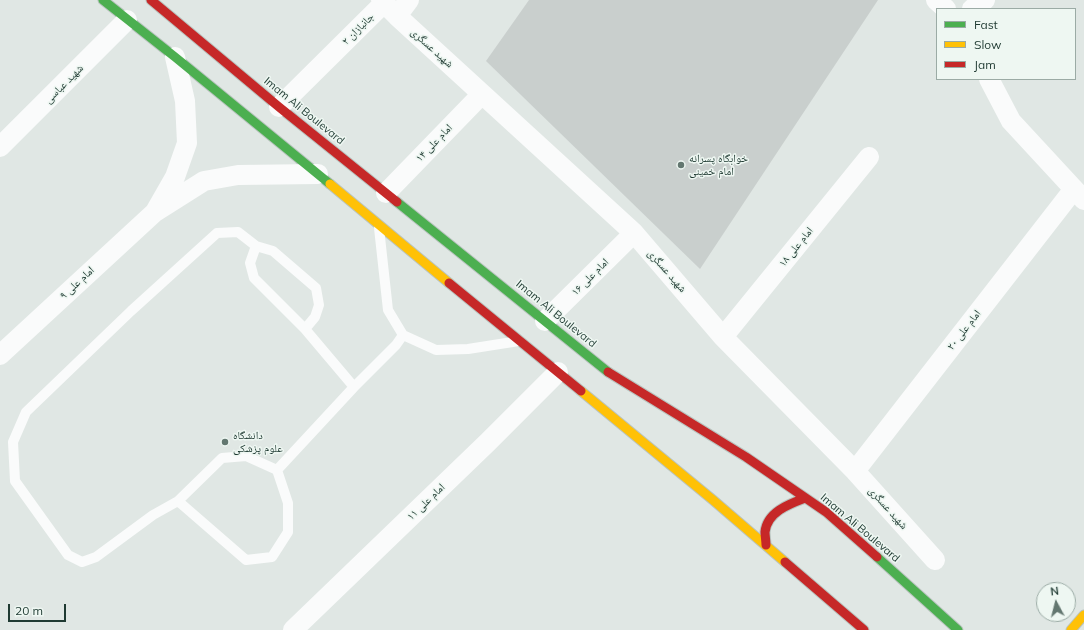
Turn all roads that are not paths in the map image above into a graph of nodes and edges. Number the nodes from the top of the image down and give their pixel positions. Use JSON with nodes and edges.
{"nodes":[{"id":1,"x":102,"y":0,"type":"edge"},
{"id":2,"x":151,"y":0,"type":"edge"},
{"id":3,"x":409,"y":0,"type":"edge"},
{"id":4,"x":936,"y":0,"type":"edge"},
{"id":5,"x":985,"y":0,"type":"edge"},
{"id":6,"x":388,"y":6,"type":"edge"},
{"id":7,"x":945,"y":8,"type":"edge"},
{"id":8,"x":973,"y":8,"type":"edge"},
{"id":9,"x":127,"y":20,"type":"junction"},
{"id":10,"x":175,"y":57,"type":"junction"},
{"id":11,"x":990,"y":80,"type":"edge"},
{"id":12,"x":482,"y":94,"type":"junction"},
{"id":13,"x":279,"y":107,"type":"junction"},
{"id":14,"x":0,"y":147,"type":"edge"},
{"id":15,"x":869,"y":156,"type":"dead end"},
{"id":16,"x":318,"y":174,"type":"junction"},
{"id":17,"x":386,"y":193,"type":"junction"},
{"id":18,"x":1079,"y":195,"type":"edge"},
{"id":19,"x":155,"y":212,"type":"junction"},
{"id":20,"x":378,"y":224,"type":"junction"},
{"id":21,"x":634,"y":233,"type":"junction"},
{"id":22,"x":256,"y":246,"type":"junction"},
{"id":23,"x":545,"y":321,"type":"junction"},
{"id":24,"x":305,"y":329,"type":"junction"},
{"id":25,"x":403,"y":335,"type":"junction"},
{"id":26,"x":723,"y":337,"type":"junction"},
{"id":27,"x":520,"y":341,"type":"junction"},
{"id":28,"x":0,"y":355,"type":"edge"},
{"id":29,"x":558,"y":372,"type":"junction"},
{"id":30,"x":354,"y":387,"type":"junction"},
{"id":31,"x":277,"y":470,"type":"junction"},
{"id":32,"x":855,"y":471,"type":"junction"},
{"id":33,"x":805,"y":498,"type":"junction"},
{"id":34,"x":178,"y":501,"type":"junction"},
{"id":35,"x":766,"y":544,"type":"junction"},
{"id":36,"x":935,"y":560,"type":"dead end"},
{"id":37,"x":1084,"y":615,"type":"edge"},
{"id":38,"x":293,"y":630,"type":"edge"},
{"id":39,"x":864,"y":630,"type":"edge"},
{"id":40,"x":958,"y":630,"type":"edge"},
{"id":41,"x":1071,"y":630,"type":"edge"}],
"edges":[{"from":1,"to":9,"type":"main road"},
{"from":2,"to":13,"type":"main road","name":"Imam Ali Boulevard"},
{"from":3,"to":6,"type":"street","name":"جانبازان ۲"},
{"from":4,"to":7,"type":"street"},
{"from":5,"to":8,"type":"street"},
{"from":6,"to":12,"type":"street","name":"شهید عسگری"},
{"from":6,"to":13,"type":"street","name":"جانبازان ۲"},
{"from":9,"to":10,"type":"main road"},
{"from":9,"to":14,"type":"street","name":"شهید عباسی"},
{"from":10,"to":16,"type":"main road"},
{"from":10,"to":19,"type":"street","name":"امام علی ۹"},
{"from":11,"to":18,"type":"street"},
{"from":12,"to":17,"type":"street","name":"امام علی ۱۴"},
{"from":12,"to":21,"type":"street","name":"شهید عسگری"},
{"from":13,"to":17,"type":"main road","name":"Imam Ali Boulevard"},
{"from":15,"to":26,"type":"street","name":"امام علی ۱۸"},
{"from":16,"to":19,"type":"street","name":"امام علی ۹"},
{"from":16,"to":20,"type":"main road"},
{"from":17,"to":23,"type":"main road","name":"Imam Ali Boulevard"},
{"from":18,"to":32,"type":"street","name":"امام علی ۲۰"},
{"from":19,"to":28,"type":"street","name":"امام علی ۹"},
{"from":20,"to":25,"type":"lane"},
{"from":20,"to":27,"type":"main road"},
{"from":21,"to":23,"type":"street","name":"امام علی ۱۶"},
{"from":21,"to":26,"type":"street","name":"شهید عسگری"},
{"from":22,"to":24,"type":"lane"},
{"from":22,"to":24,"type":"lane"},
{"from":22,"to":34,"type":"lane"},
{"from":23,"to":33,"type":"main road","name":"Imam Ali Boulevard"},
{"from":24,"to":30,"type":"lane"},
{"from":25,"to":27,"type":"lane"},
{"from":25,"to":30,"type":"lane"},
{"from":26,"to":32,"type":"street","name":"شهید عسگری"},
{"from":27,"to":29,"type":"main road"},
{"from":29,"to":35,"type":"main road"},
{"from":29,"to":38,"type":"street","name":"امام علی ۱۱"},
{"from":30,"to":31,"type":"lane"},
{"from":31,"to":34,"type":"lane"},
{"from":31,"to":34,"type":"lane"},
{"from":32,"to":36,"type":"street","name":"شهید عسگری"},
{"from":33,"to":35,"type":"main road"},
{"from":33,"to":40,"type":"main road","name":"Imam Ali Boulevard"},
{"from":35,"to":39,"type":"main road"},
{"from":37,"to":41,"type":"main road"}]}
